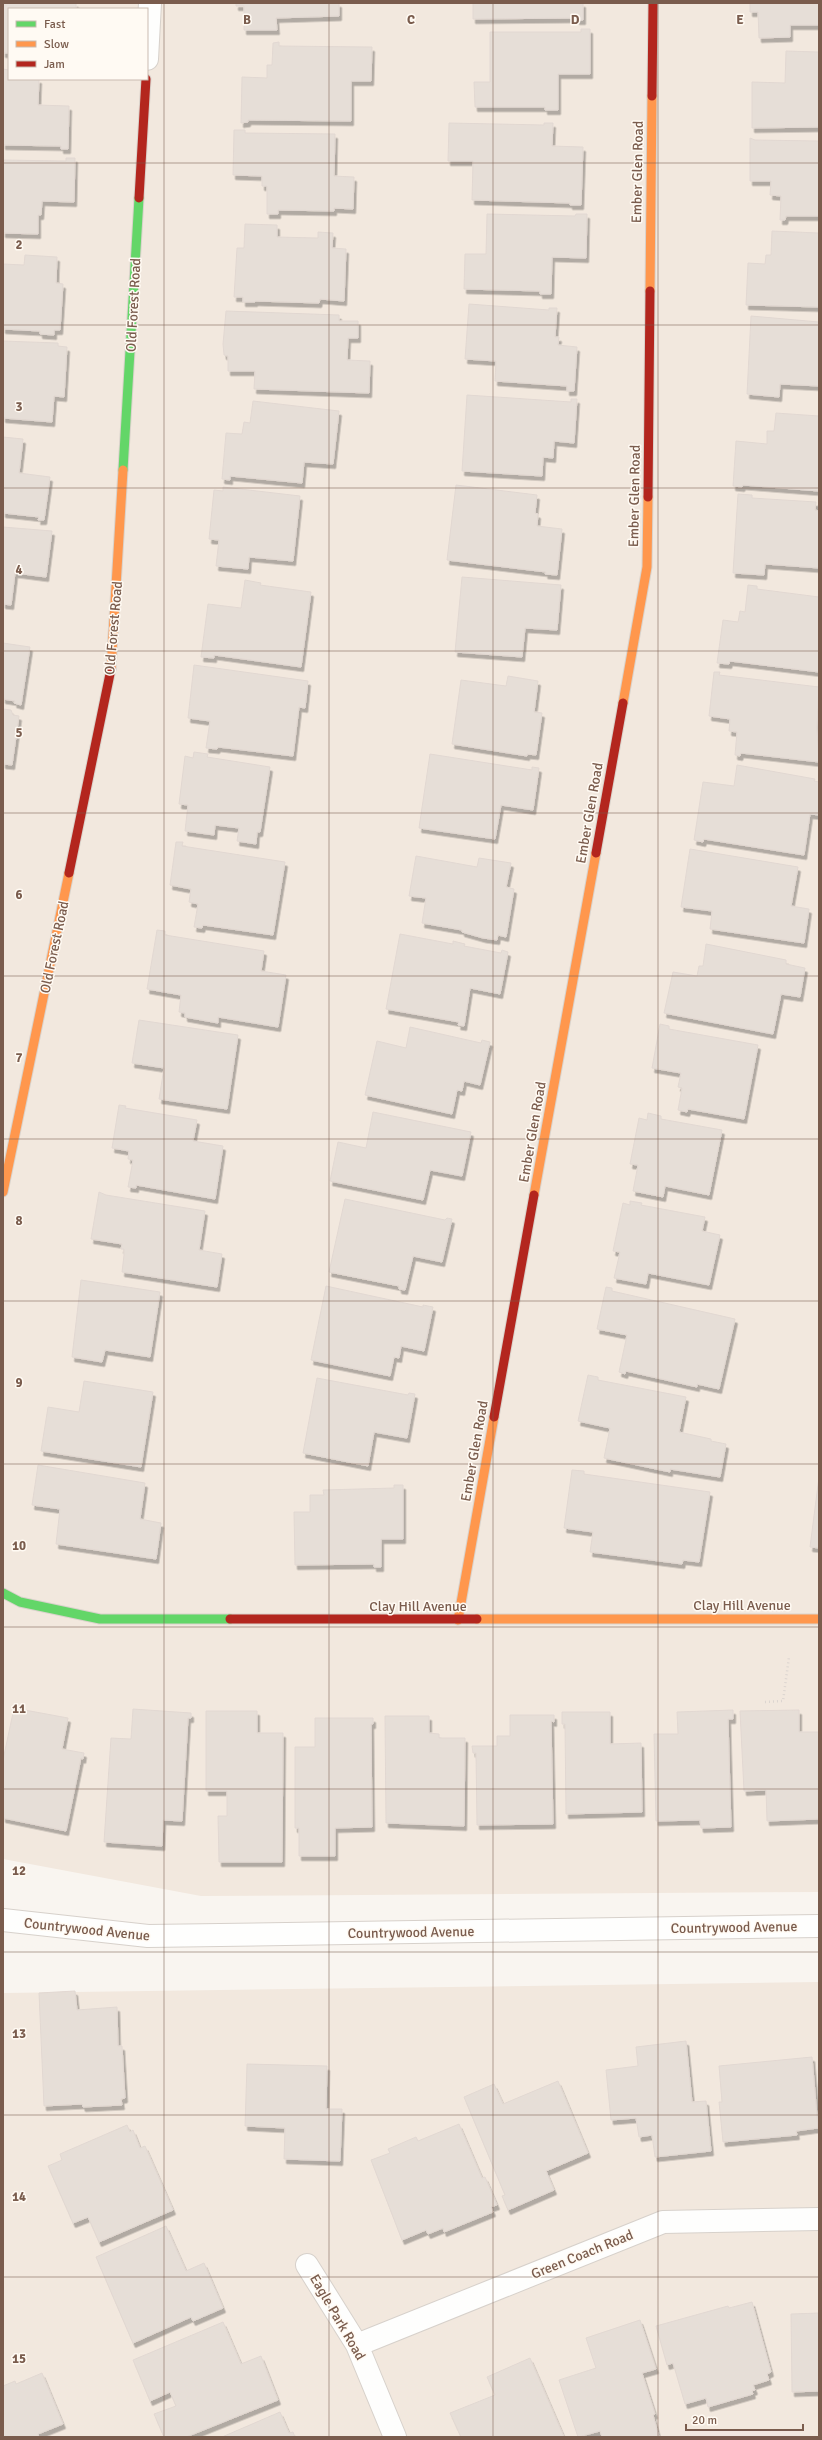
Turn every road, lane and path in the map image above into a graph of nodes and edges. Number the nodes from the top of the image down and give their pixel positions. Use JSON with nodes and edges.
{"nodes":[{"id":1,"x":150,"y":3,"type":"edge"},
{"id":2,"x":653,"y":3,"type":"edge"},
{"id":3,"x":148,"y":40,"type":"edge"},
{"id":4,"x":146,"y":80,"type":"edge"},
{"id":5,"x":3,"y":1192,"type":"edge"},
{"id":6,"x":3,"y":1593,"type":"edge"},
{"id":7,"x":819,"y":1619,"type":"edge"},
{"id":8,"x":458,"y":1620,"type":"junction"},
{"id":9,"x":789,"y":1657,"type":"dead end"},
{"id":10,"x":765,"y":1702,"type":"dead end"},
{"id":11,"x":3,"y":1920,"type":"edge"},
{"id":12,"x":819,"y":1926,"type":"edge"},
{"id":13,"x":819,"y":2219,"type":"edge"},
{"id":14,"x":307,"y":2265,"type":"dead end"},
{"id":15,"x":357,"y":2345,"type":"junction"},
{"id":16,"x":395,"y":2437,"type":"edge"}],
"edges":[{"from":1,"to":3,"type":"street"},
{"from":2,"to":8,"type":"street","name":"Ember Glen Road"},
{"from":4,"to":5,"type":"street","name":"Old Forest Road"},
{"from":6,"to":8,"type":"street","name":"Clay Hill Avenue"},
{"from":7,"to":8,"type":"street","name":"Clay Hill Avenue"},
{"from":9,"to":10,"type":"path"},
{"from":11,"to":12,"type":"street","name":"Countrywood Avenue"},
{"from":13,"to":15,"type":"street","name":"Green Coach Road"},
{"from":14,"to":15,"type":"street","name":"Eagle Park Road"},
{"from":15,"to":16,"type":"street","name":"Eagle Park Road"}]}
